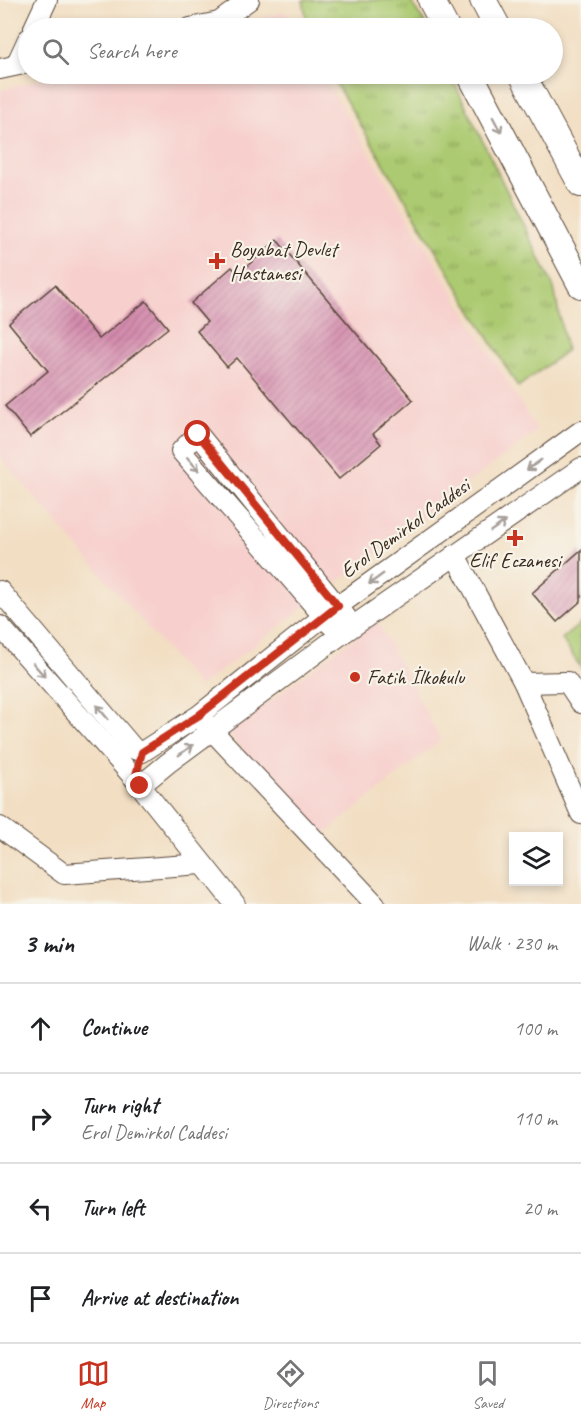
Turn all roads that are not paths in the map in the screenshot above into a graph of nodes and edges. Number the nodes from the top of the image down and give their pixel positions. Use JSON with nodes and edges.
{"nodes":[{"id":1,"x":48,"y":0,"type":"edge"},
{"id":2,"x":249,"y":0,"type":"edge"},
{"id":3,"x":431,"y":0,"type":"edge"},
{"id":4,"x":483,"y":0,"type":"edge"},
{"id":5,"x":39,"y":18,"type":"edge"},
{"id":6,"x":224,"y":18,"type":"edge"},
{"id":7,"x":441,"y":18,"type":"edge"},
{"id":8,"x":493,"y":18,"type":"edge"},
{"id":9,"x":475,"y":84,"type":"edge"},
{"id":10,"x":527,"y":84,"type":"edge"},
{"id":11,"x":581,"y":184,"type":"edge"},
{"id":12,"x":581,"y":285,"type":"edge"},
{"id":13,"x":581,"y":431,"type":"edge"},
{"id":14,"x":581,"y":468,"type":"edge"},
{"id":15,"x":455,"y":555,"type":"junction"},
{"id":16,"x":0,"y":591,"type":"edge"},
{"id":17,"x":331,"y":611,"type":"junction"},
{"id":18,"x":0,"y":626,"type":"edge"},
{"id":19,"x":346,"y":631,"type":"junction"},
{"id":20,"x":524,"y":683,"type":"junction"},
{"id":21,"x":581,"y":703,"type":"edge"},
{"id":22,"x":198,"y":716,"type":"junction"},
{"id":23,"x":212,"y":730,"type":"junction"},
{"id":24,"x":142,"y":752,"type":"junction"},
{"id":25,"x":137,"y":782,"type":"junction"},
{"id":26,"x":581,"y":814,"type":"edge"},
{"id":27,"x":0,"y":827,"type":"edge"},
{"id":28,"x":202,"y":864,"type":"junction"},
{"id":29,"x":235,"y":904,"type":"edge"},
{"id":30,"x":375,"y":904,"type":"edge"}],
"edges":[{"from":1,"to":5,"type":"street"},
{"from":2,"to":6,"type":"street"},
{"from":3,"to":7,"type":"main road"},
{"from":4,"to":8,"type":"main road"},
{"from":9,"to":12,"type":"main road","one_way":true},
{"from":10,"to":11,"type":"main road"},
{"from":13,"to":17,"type":"street","name":"Erol Demirkol Caddesi","one_way":true},
{"from":15,"to":14,"type":"street","one_way":true},
{"from":15,"to":19,"type":"street"},
{"from":15,"to":20,"type":"street"},
{"from":24,"to":16,"type":"street","one_way":true},
{"from":17,"to":17,"type":"street","one_way":true},
{"from":17,"to":19,"type":"street"},
{"from":17,"to":22,"type":"street","name":"Erol Demirkol Caddesi"},
{"from":18,"to":25,"type":"street","one_way":true},
{"from":19,"to":23,"type":"street"},
{"from":20,"to":21,"type":"street"},
{"from":20,"to":26,"type":"street"},
{"from":22,"to":23,"type":"street"},
{"from":22,"to":24,"type":"street","name":"Erol Demirkol Caddesi"},
{"from":25,"to":23,"type":"street","one_way":true},
{"from":23,"to":30,"type":"street"},
{"from":24,"to":25,"type":"street"},
{"from":25,"to":28,"type":"street"},
{"from":27,"to":28,"type":"street"},
{"from":28,"to":29,"type":"street"}]}
